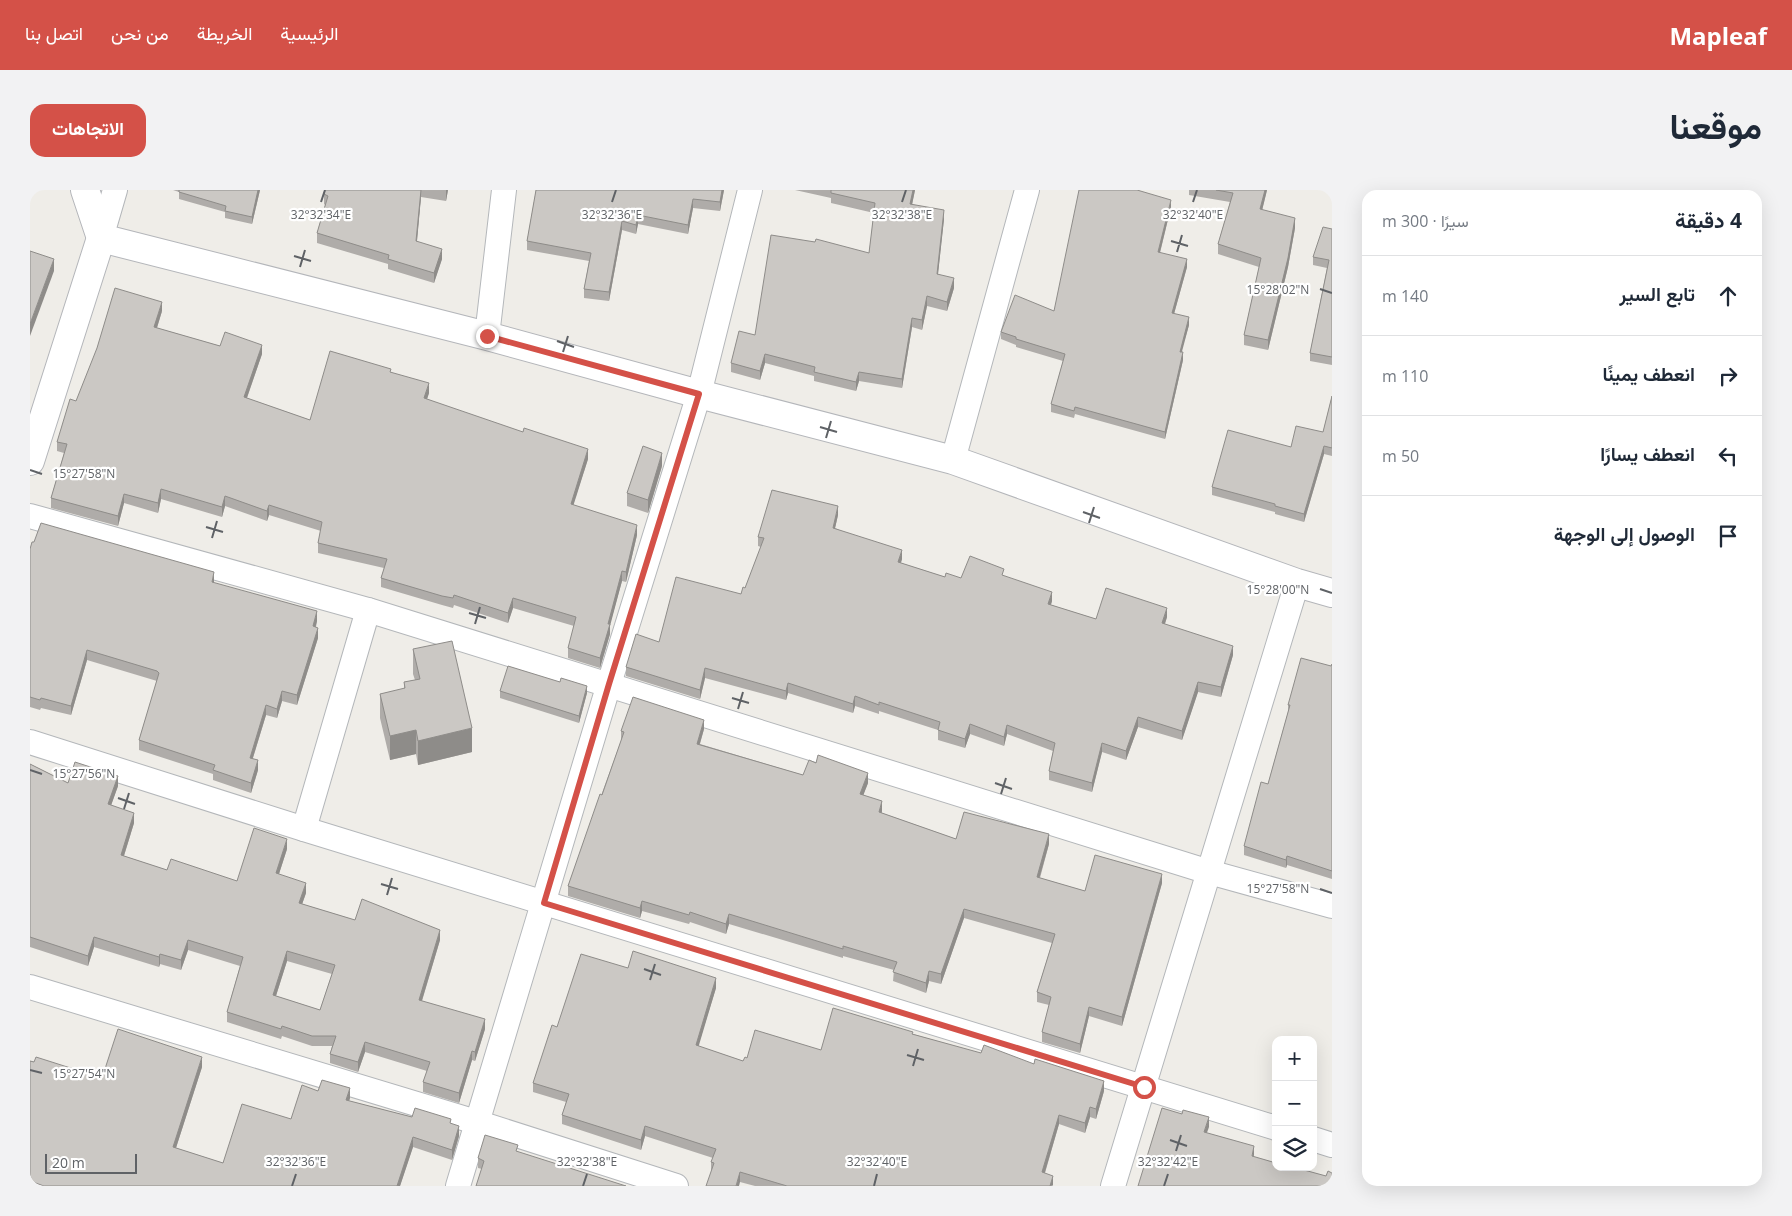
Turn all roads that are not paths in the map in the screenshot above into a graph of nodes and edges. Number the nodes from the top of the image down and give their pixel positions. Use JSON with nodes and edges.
{"nodes":[{"id":1,"x":85,"y":190,"type":"edge"},
{"id":2,"x":115,"y":190,"type":"edge"},
{"id":3,"x":504,"y":190,"type":"edge"},
{"id":4,"x":750,"y":190,"type":"edge"},
{"id":5,"x":1026,"y":190,"type":"edge"},
{"id":6,"x":101,"y":238,"type":"junction"},
{"id":7,"x":487,"y":336,"type":"junction"},
{"id":8,"x":699,"y":394,"type":"junction"},
{"id":9,"x":953,"y":460,"type":"junction"},
{"id":10,"x":30,"y":461,"type":"edge"},
{"id":11,"x":30,"y":516,"type":"edge"},
{"id":12,"x":1297,"y":583,"type":"junction"},
{"id":13,"x":1332,"y":593,"type":"edge"},
{"id":14,"x":368,"y":610,"type":"junction"},
{"id":15,"x":609,"y":684,"type":"junction"},
{"id":16,"x":30,"y":742,"type":"edge"},
{"id":17,"x":304,"y":829,"type":"junction"},
{"id":18,"x":1209,"y":872,"type":"junction"},
{"id":19,"x":544,"y":903,"type":"junction"},
{"id":20,"x":1332,"y":906,"type":"edge"},
{"id":21,"x":30,"y":987,"type":"edge"},
{"id":22,"x":1144,"y":1087,"type":"junction"},
{"id":23,"x":476,"y":1122,"type":"junction"},
{"id":24,"x":1272,"y":1127,"type":"edge"},
{"id":25,"x":1317,"y":1140,"type":"edge"},
{"id":26,"x":1332,"y":1145,"type":"edge"},
{"id":27,"x":458,"y":1186,"type":"edge"},
{"id":28,"x":676,"y":1186,"type":"edge"},
{"id":29,"x":1113,"y":1186,"type":"edge"}],
"edges":[{"from":1,"to":6,"type":"street"},
{"from":2,"to":6,"type":"street"},
{"from":3,"to":7,"type":"street"},
{"from":4,"to":8,"type":"street"},
{"from":5,"to":9,"type":"street"},
{"from":6,"to":7,"type":"street"},
{"from":6,"to":10,"type":"street"},
{"from":7,"to":8,"type":"street"},
{"from":8,"to":9,"type":"street"},
{"from":8,"to":15,"type":"street"},
{"from":9,"to":12,"type":"street"},
{"from":11,"to":14,"type":"street"},
{"from":12,"to":13,"type":"street"},
{"from":12,"to":18,"type":"street"},
{"from":14,"to":15,"type":"street"},
{"from":14,"to":17,"type":"street"},
{"from":15,"to":18,"type":"street"},
{"from":15,"to":19,"type":"street"},
{"from":16,"to":17,"type":"street"},
{"from":17,"to":19,"type":"street"},
{"from":18,"to":20,"type":"street"},
{"from":18,"to":22,"type":"street"},
{"from":19,"to":22,"type":"street"},
{"from":19,"to":23,"type":"street"},
{"from":21,"to":23,"type":"street"},
{"from":22,"to":24,"type":"street"},
{"from":22,"to":29,"type":"street"},
{"from":23,"to":27,"type":"street"},
{"from":23,"to":28,"type":"street"},
{"from":25,"to":26,"type":"street"}]}
